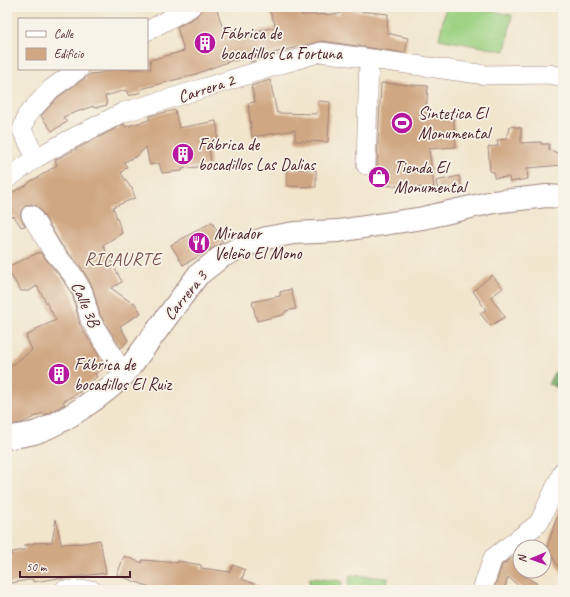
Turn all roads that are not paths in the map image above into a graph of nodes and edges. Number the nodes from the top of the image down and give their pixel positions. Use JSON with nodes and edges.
{"nodes":[{"id":1,"x":191,"y":7,"type":"edge"},
{"id":2,"x":148,"y":30,"type":"edge"},
{"id":3,"x":368,"y":59,"type":"junction"},
{"id":4,"x":79,"y":70,"type":"edge"},
{"id":5,"x":563,"y":77,"type":"edge"},
{"id":6,"x":36,"y":158,"type":"junction"},
{"id":7,"x":366,"y":165,"type":"dead end"},
{"id":8,"x":7,"y":179,"type":"edge"},
{"id":9,"x":563,"y":197,"type":"edge"},
{"id":10,"x":31,"y":215,"type":"dead end"},
{"id":11,"x":124,"y":375,"type":"junction"},
{"id":12,"x":7,"y":438,"type":"edge"},
{"id":13,"x":563,"y":471,"type":"edge"},
{"id":14,"x":64,"y":590,"type":"edge"},
{"id":15,"x":92,"y":590,"type":"edge"},
{"id":16,"x":482,"y":590,"type":"edge"}],
"edges":[{"from":1,"to":2,"type":"street"},
{"from":3,"to":5,"type":"street","name":"Carrera 2"},
{"from":3,"to":6,"type":"street","name":"Carrera 2"},
{"from":3,"to":7,"type":"street"},
{"from":4,"to":6,"type":"street"},
{"from":6,"to":8,"type":"street","name":"Carrera 2"},
{"from":9,"to":11,"type":"main road","name":"Carrera 3"},
{"from":10,"to":11,"type":"street","name":"Calle 3B"},
{"from":11,"to":12,"type":"main road","name":"Carrera 3"},
{"from":13,"to":16,"type":"street"},
{"from":14,"to":15,"type":"street"}]}
